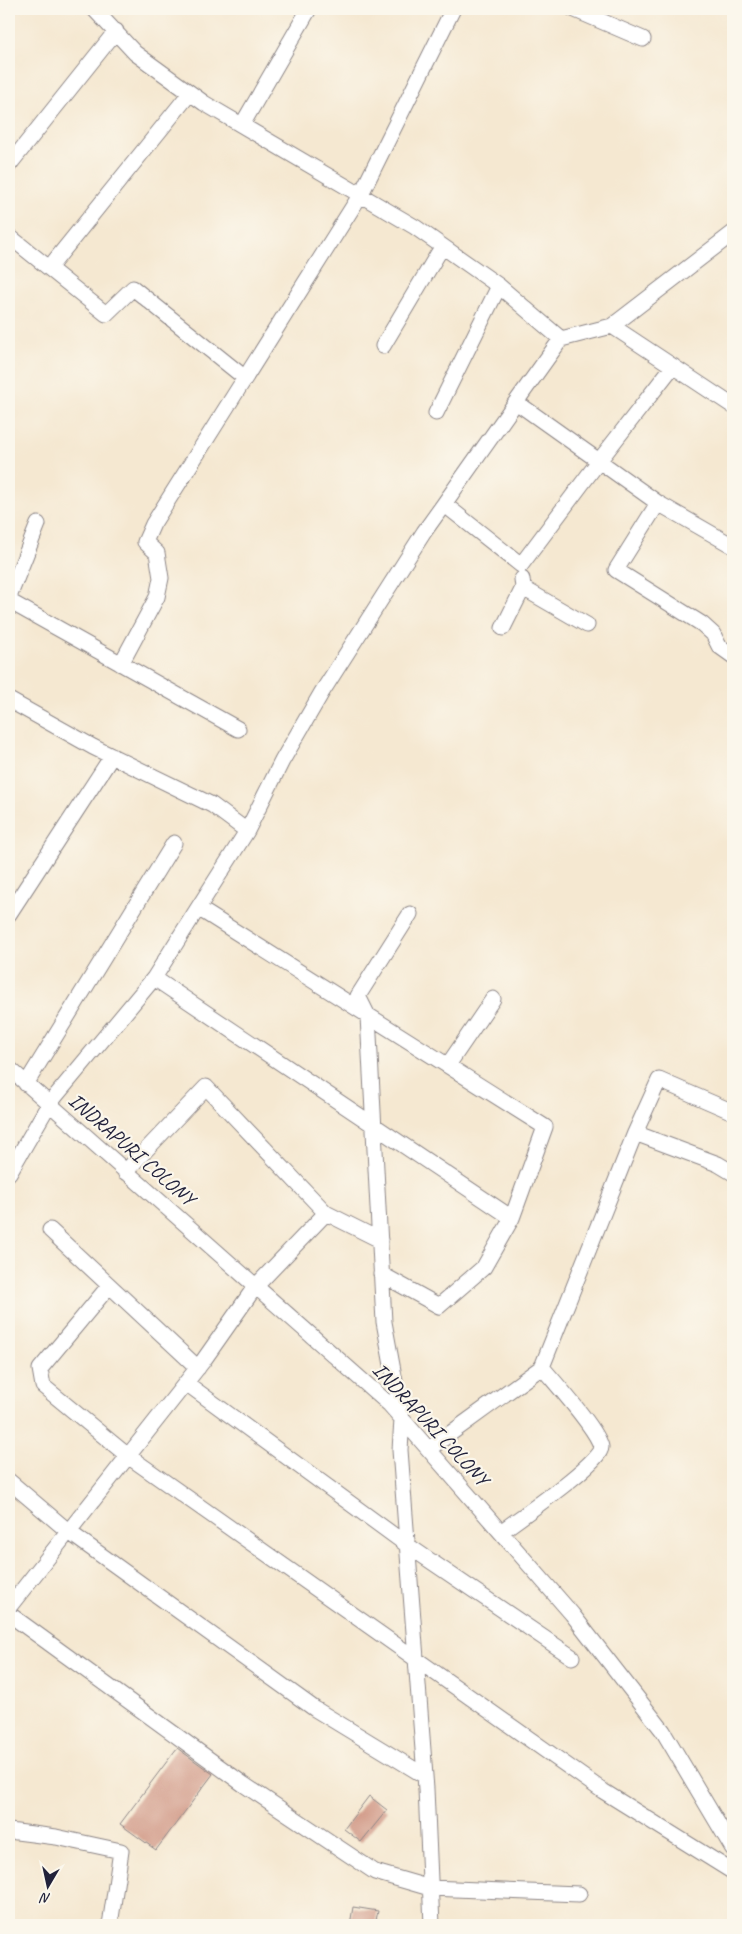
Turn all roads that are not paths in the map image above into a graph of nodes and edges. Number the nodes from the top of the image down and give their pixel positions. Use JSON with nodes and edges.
{"nodes":[{"id":1,"x":94,"y":9,"type":"edge"},
{"id":2,"x":309,"y":9,"type":"edge"},
{"id":3,"x":453,"y":9,"type":"edge"},
{"id":4,"x":573,"y":9,"type":"edge"},
{"id":5,"x":116,"y":31,"type":"junction"},
{"id":6,"x":643,"y":39,"type":"dead end"},
{"id":7,"x":190,"y":93,"type":"junction"},
{"id":8,"x":242,"y":124,"type":"junction"},
{"id":9,"x":9,"y":165,"type":"edge"},
{"id":10,"x":361,"y":194,"type":"junction"},
{"id":11,"x":733,"y":233,"type":"edge"},
{"id":12,"x":9,"y":236,"type":"edge"},
{"id":13,"x":442,"y":247,"type":"junction"},
{"id":14,"x":49,"y":268,"type":"junction"},
{"id":15,"x":499,"y":286,"type":"junction"},
{"id":16,"x":612,"y":326,"type":"junction"},
{"id":17,"x":561,"y":339,"type":"junction"},
{"id":18,"x":383,"y":346,"type":"dead end"},
{"id":19,"x":673,"y":366,"type":"junction"},
{"id":20,"x":245,"y":378,"type":"junction"},
{"id":21,"x":516,"y":402,"type":"junction"},
{"id":22,"x":733,"y":406,"type":"edge"},
{"id":23,"x":436,"y":413,"type":"dead end"},
{"id":24,"x":598,"y":461,"type":"junction"},
{"id":25,"x":658,"y":503,"type":"junction"},
{"id":26,"x":444,"y":504,"type":"junction"},
{"id":27,"x":38,"y":524,"type":"dead end"},
{"id":28,"x":733,"y":546,"type":"edge"},
{"id":29,"x":522,"y":565,"type":"junction"},
{"id":30,"x":523,"y":588,"type":"junction"},
{"id":31,"x":9,"y":597,"type":"edge"},
{"id":32,"x":9,"y":601,"type":"edge"},
{"id":33,"x":587,"y":625,"type":"dead end"},
{"id":34,"x":503,"y":628,"type":"dead end"},
{"id":35,"x":733,"y":656,"type":"edge"},
{"id":36,"x":120,"y":664,"type":"junction"},
{"id":37,"x":9,"y":700,"type":"edge"},
{"id":38,"x":238,"y":729,"type":"dead end"},
{"id":39,"x":112,"y":756,"type":"junction"},
{"id":40,"x":248,"y":831,"type":"junction"},
{"id":41,"x":174,"y":843,"type":"dead end"},
{"id":42,"x":198,"y":908,"type":"junction"},
{"id":43,"x":9,"y":914,"type":"edge"},
{"id":44,"x":410,"y":914,"type":"dead end"},
{"id":45,"x":154,"y":978,"type":"junction"},
{"id":46,"x":493,"y":999,"type":"dead end"},
{"id":47,"x":368,"y":1016,"type":"junction"},
{"id":48,"x":448,"y":1065,"type":"junction"},
{"id":49,"x":9,"y":1068,"type":"edge"},
{"id":50,"x":26,"y":1084,"type":"junction"},
{"id":51,"x":49,"y":1104,"type":"junction"},
{"id":52,"x":733,"y":1112,"type":"edge"},
{"id":53,"x":373,"y":1126,"type":"junction"},
{"id":54,"x":635,"y":1134,"type":"junction"},
{"id":55,"x":126,"y":1172,"type":"junction"},
{"id":56,"x":9,"y":1173,"type":"edge"},
{"id":57,"x":733,"y":1173,"type":"edge"},
{"id":58,"x":326,"y":1213,"type":"junction"},
{"id":59,"x":512,"y":1218,"type":"junction"},
{"id":60,"x":50,"y":1230,"type":"dead end"},
{"id":61,"x":380,"y":1240,"type":"junction"},
{"id":62,"x":382,"y":1274,"type":"junction"},
{"id":63,"x":109,"y":1286,"type":"junction"},
{"id":64,"x":256,"y":1286,"type":"junction"},
{"id":65,"x":542,"y":1367,"type":"junction"},
{"id":66,"x":198,"y":1368,"type":"junction"},
{"id":67,"x":186,"y":1383,"type":"junction"},
{"id":68,"x":402,"y":1419,"type":"junction"},
{"id":69,"x":428,"y":1449,"type":"junction"},
{"id":70,"x":128,"y":1456,"type":"junction"},
{"id":71,"x":9,"y":1481,"type":"edge"},
{"id":72,"x":69,"y":1532,"type":"junction"},
{"id":73,"x":501,"y":1532,"type":"junction"},
{"id":74,"x":407,"y":1544,"type":"junction"},
{"id":75,"x":9,"y":1607,"type":"edge"},
{"id":76,"x":9,"y":1614,"type":"edge"},
{"id":77,"x":572,"y":1657,"type":"dead end"},
{"id":78,"x":416,"y":1659,"type":"junction"},
{"id":79,"x":425,"y":1776,"type":"junction"},
{"id":80,"x":9,"y":1831,"type":"edge"},
{"id":81,"x":733,"y":1849,"type":"edge"},
{"id":82,"x":733,"y":1872,"type":"edge"},
{"id":83,"x":430,"y":1888,"type":"junction"},
{"id":84,"x":579,"y":1894,"type":"dead end"},
{"id":85,"x":110,"y":1925,"type":"edge"},
{"id":86,"x":432,"y":1925,"type":"edge"}],
"edges":[{"from":1,"to":5,"type":"street"},
{"from":2,"to":8,"type":"street"},
{"from":3,"to":10,"type":"street"},
{"from":4,"to":6,"type":"street"},
{"from":5,"to":7,"type":"street"},
{"from":5,"to":9,"type":"street"},
{"from":7,"to":8,"type":"street"},
{"from":7,"to":14,"type":"street"},
{"from":8,"to":10,"type":"street"},
{"from":10,"to":13,"type":"street"},
{"from":10,"to":20,"type":"street"},
{"from":11,"to":16,"type":"street"},
{"from":12,"to":14,"type":"street"},
{"from":13,"to":15,"type":"street"},
{"from":13,"to":18,"type":"street"},
{"from":14,"to":20,"type":"street"},
{"from":15,"to":17,"type":"street"},
{"from":15,"to":23,"type":"street"},
{"from":16,"to":17,"type":"street"},
{"from":16,"to":19,"type":"street"},
{"from":17,"to":21,"type":"street"},
{"from":19,"to":22,"type":"street"},
{"from":19,"to":24,"type":"street"},
{"from":20,"to":36,"type":"street"},
{"from":21,"to":24,"type":"street"},
{"from":21,"to":26,"type":"street"},
{"from":24,"to":25,"type":"street"},
{"from":24,"to":29,"type":"street"},
{"from":25,"to":28,"type":"street"},
{"from":25,"to":35,"type":"street"},
{"from":26,"to":29,"type":"street"},
{"from":26,"to":40,"type":"street"},
{"from":27,"to":31,"type":"street"},
{"from":29,"to":30,"type":"street"},
{"from":30,"to":33,"type":"street"},
{"from":30,"to":34,"type":"street"},
{"from":32,"to":36,"type":"street"},
{"from":36,"to":38,"type":"street"},
{"from":37,"to":39,"type":"street"},
{"from":39,"to":40,"type":"street"},
{"from":39,"to":43,"type":"street"},
{"from":40,"to":42,"type":"street"},
{"from":41,"to":50,"type":"street"},
{"from":42,"to":45,"type":"street"},
{"from":42,"to":47,"type":"street"},
{"from":44,"to":47,"type":"street"},
{"from":45,"to":51,"type":"street"},
{"from":45,"to":53,"type":"street"},
{"from":46,"to":48,"type":"street"},
{"from":47,"to":48,"type":"street"},
{"from":47,"to":53,"type":"street"},
{"from":48,"to":59,"type":"street"},
{"from":49,"to":50,"type":"street","name":"INDRAPURI COLONY"},
{"from":50,"to":51,"type":"street","name":"INDRAPURI COLONY"},
{"from":51,"to":55,"type":"street","name":"INDRAPURI COLONY"},
{"from":51,"to":56,"type":"street"},
{"from":52,"to":54,"type":"street"},
{"from":53,"to":59,"type":"street"},
{"from":53,"to":61,"type":"street"},
{"from":54,"to":57,"type":"street"},
{"from":54,"to":65,"type":"street"},
{"from":55,"to":58,"type":"street"},
{"from":55,"to":64,"type":"street","name":"INDRAPURI COLONY"},
{"from":58,"to":61,"type":"street"},
{"from":58,"to":64,"type":"street"},
{"from":59,"to":62,"type":"street"},
{"from":60,"to":63,"type":"street"},
{"from":61,"to":62,"type":"street"},
{"from":62,"to":68,"type":"street"},
{"from":63,"to":66,"type":"street"},
{"from":63,"to":70,"type":"street"},
{"from":64,"to":66,"type":"street"},
{"from":64,"to":68,"type":"street","name":"INDRAPURI COLONY"},
{"from":65,"to":69,"type":"street"},
{"from":65,"to":73,"type":"street"},
{"from":66,"to":67,"type":"street"},
{"from":67,"to":70,"type":"street"},
{"from":67,"to":74,"type":"street"},
{"from":68,"to":69,"type":"street","name":"INDRAPURI COLONY"},
{"from":68,"to":74,"type":"street"},
{"from":69,"to":73,"type":"street","name":"INDRAPURI COLONY"},
{"from":70,"to":72,"type":"street"},
{"from":70,"to":78,"type":"street"},
{"from":71,"to":72,"type":"street"},
{"from":72,"to":75,"type":"street"},
{"from":72,"to":79,"type":"street"},
{"from":73,"to":81,"type":"street","name":"INDRAPURI COLONY"},
{"from":74,"to":77,"type":"street"},
{"from":74,"to":78,"type":"street"},
{"from":76,"to":83,"type":"street"},
{"from":78,"to":79,"type":"street"},
{"from":78,"to":82,"type":"street"},
{"from":79,"to":83,"type":"street"},
{"from":80,"to":85,"type":"street"},
{"from":83,"to":84,"type":"street"},
{"from":83,"to":86,"type":"street"}]}
